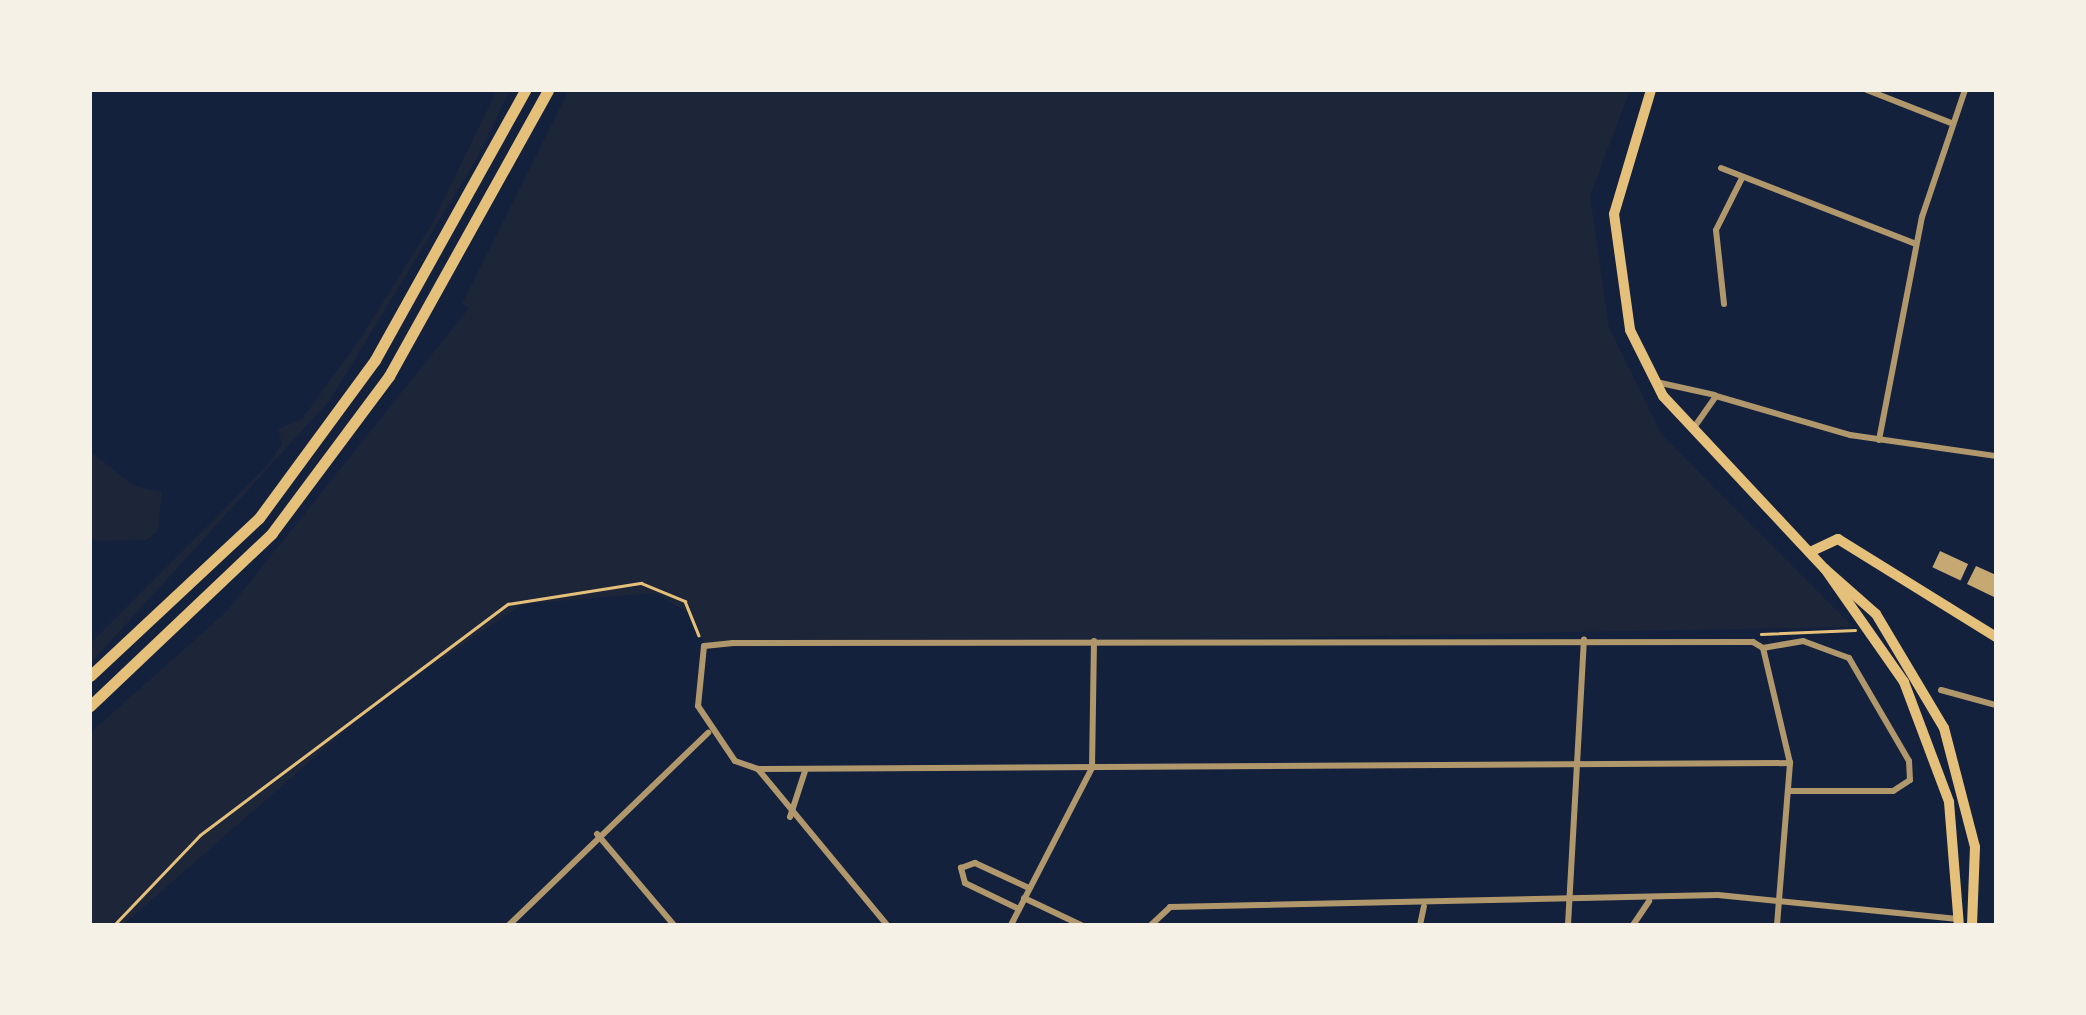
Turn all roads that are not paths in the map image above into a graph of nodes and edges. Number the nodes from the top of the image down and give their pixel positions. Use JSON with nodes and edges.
{"nodes":[{"id":1,"x":524,"y":90,"type":"edge"},
{"id":2,"x":548,"y":90,"type":"edge"},
{"id":3,"x":1651,"y":90,"type":"edge"},
{"id":4,"x":1867,"y":90,"type":"edge"},
{"id":5,"x":1965,"y":90,"type":"edge"},
{"id":6,"x":1951,"y":122,"type":"junction"},
{"id":7,"x":1722,"y":168,"type":"dead end"},
{"id":8,"x":1742,"y":178,"type":"junction"},
{"id":9,"x":1916,"y":244,"type":"junction"},
{"id":10,"x":1724,"y":304,"type":"dead end"},
{"id":11,"x":1655,"y":383,"type":"junction"},
{"id":12,"x":1716,"y":396,"type":"junction"},
{"id":13,"x":1692,"y":430,"type":"junction"},
{"id":14,"x":1878,"y":440,"type":"junction"},
{"id":15,"x":1996,"y":456,"type":"edge"},
{"id":16,"x":1810,"y":552,"type":"junction"},
{"id":17,"x":1825,"y":569,"type":"junction"},
{"id":18,"x":1996,"y":637,"type":"edge"},
{"id":19,"x":1584,"y":639,"type":"junction"},
{"id":20,"x":1094,"y":641,"type":"junction"},
{"id":21,"x":1764,"y":648,"type":"junction"},
{"id":22,"x":90,"y":676,"type":"edge"},
{"id":23,"x":1941,"y":690,"type":"dead end"},
{"id":24,"x":1996,"y":705,"type":"edge"},
{"id":25,"x":90,"y":706,"type":"edge"},
{"id":26,"x":708,"y":733,"type":"junction"},
{"id":27,"x":1952,"y":752,"type":"junction"},
{"id":28,"x":1937,"y":757,"type":"junction"},
{"id":29,"x":1579,"y":762,"type":"junction"},
{"id":30,"x":1790,"y":763,"type":"junction"},
{"id":31,"x":1092,"y":768,"type":"junction"},
{"id":32,"x":758,"y":769,"type":"junction"},
{"id":33,"x":805,"y":771,"type":"junction"},
{"id":34,"x":1790,"y":791,"type":"junction"},
{"id":35,"x":790,"y":818,"type":"junction"},
{"id":36,"x":598,"y":834,"type":"junction"},
{"id":37,"x":1029,"y":888,"type":"junction"},
{"id":38,"x":1781,"y":897,"type":"junction"},
{"id":39,"x":1024,"y":898,"type":"junction"},
{"id":40,"x":1649,"y":901,"type":"junction"},
{"id":41,"x":1570,"y":904,"type":"junction"},
{"id":42,"x":1424,"y":906,"type":"junction"},
{"id":43,"x":1019,"y":909,"type":"junction"},
{"id":44,"x":1966,"y":924,"type":"edge"},
{"id":45,"x":509,"y":925,"type":"edge"},
{"id":46,"x":674,"y":925,"type":"edge"},
{"id":47,"x":887,"y":925,"type":"edge"},
{"id":48,"x":1011,"y":925,"type":"edge"},
{"id":49,"x":1081,"y":925,"type":"edge"},
{"id":50,"x":1151,"y":925,"type":"edge"},
{"id":51,"x":1420,"y":925,"type":"edge"},
{"id":52,"x":1568,"y":925,"type":"edge"},
{"id":53,"x":1633,"y":925,"type":"edge"},
{"id":54,"x":1777,"y":925,"type":"edge"}],
"edges":[{"from":1,"to":22,"type":"highway"},
{"from":2,"to":25,"type":"highway"},
{"from":3,"to":11,"type":"main road"},
{"from":4,"to":6,"type":"street"},
{"from":5,"to":6,"type":"street"},
{"from":6,"to":9,"type":"street"},
{"from":7,"to":8,"type":"street"},
{"from":8,"to":9,"type":"street"},
{"from":8,"to":10,"type":"street"},
{"from":9,"to":14,"type":"street"},
{"from":11,"to":12,"type":"street"},
{"from":11,"to":13,"type":"main road"},
{"from":12,"to":13,"type":"street"},
{"from":12,"to":14,"type":"street"},
{"from":13,"to":16,"type":"main road"},
{"from":14,"to":15,"type":"street"},
{"from":16,"to":17,"type":"main road"},
{"from":16,"to":18,"type":"main road"},
{"from":17,"to":27,"type":"main road"},
{"from":17,"to":28,"type":"main road"},
{"from":19,"to":20,"type":"street"},
{"from":19,"to":21,"type":"street"},
{"from":19,"to":29,"type":"street"},
{"from":20,"to":26,"type":"street"},
{"from":20,"to":31,"type":"street"},
{"from":21,"to":30,"type":"street"},
{"from":21,"to":34,"type":"street"},
{"from":23,"to":24,"type":"street"},
{"from":26,"to":32,"type":"street"},
{"from":26,"to":36,"type":"street"},
{"from":27,"to":28,"type":"main road"},
{"from":27,"to":44,"type":"main road"},
{"from":28,"to":44,"type":"main road"},
{"from":29,"to":30,"type":"street"},
{"from":29,"to":31,"type":"street"},
{"from":29,"to":41,"type":"street"},
{"from":30,"to":34,"type":"street"},
{"from":31,"to":33,"type":"street"},
{"from":31,"to":37,"type":"street"},
{"from":32,"to":33,"type":"street"},
{"from":32,"to":35,"type":"street"},
{"from":33,"to":35,"type":"street"},
{"from":34,"to":38,"type":"street"},
{"from":35,"to":47,"type":"street"},
{"from":36,"to":45,"type":"street"},
{"from":36,"to":46,"type":"street"},
{"from":37,"to":39,"type":"street"},
{"from":37,"to":43,"type":"street"},
{"from":38,"to":40,"type":"street"},
{"from":38,"to":44,"type":"street"},
{"from":38,"to":54,"type":"street"},
{"from":39,"to":43,"type":"street"},
{"from":39,"to":49,"type":"street"},
{"from":40,"to":41,"type":"street"},
{"from":40,"to":53,"type":"street"},
{"from":41,"to":42,"type":"street"},
{"from":41,"to":52,"type":"street"},
{"from":42,"to":50,"type":"street"},
{"from":42,"to":51,"type":"street"},
{"from":43,"to":48,"type":"street"}]}
